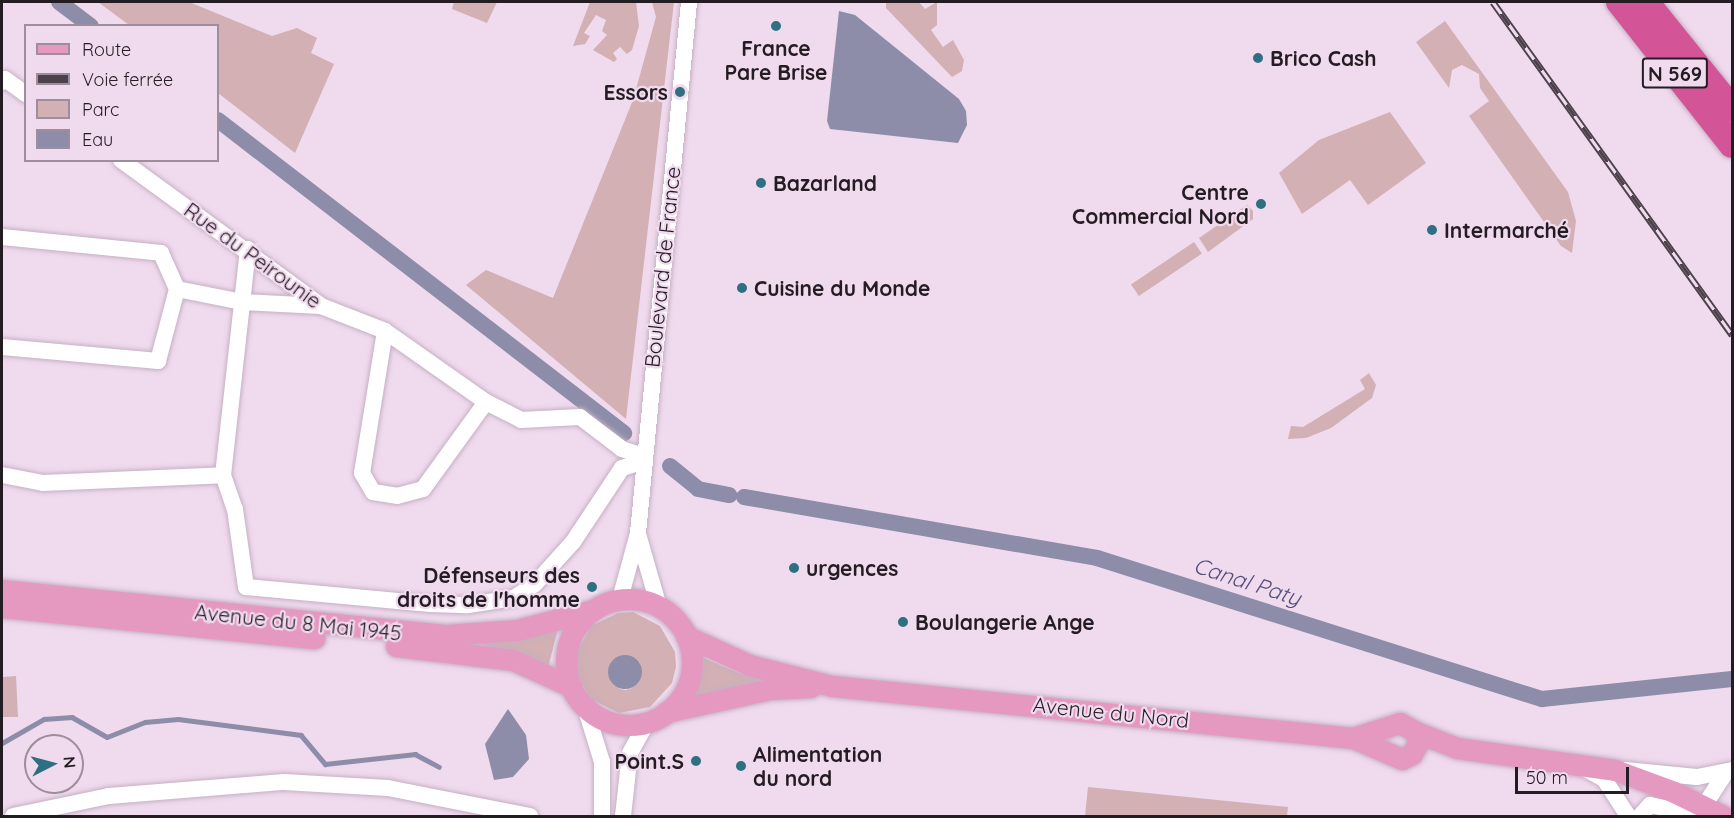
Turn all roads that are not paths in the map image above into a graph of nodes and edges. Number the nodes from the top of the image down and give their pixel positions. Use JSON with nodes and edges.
{"nodes":[{"id":1,"x":689,"y":2,"type":"edge"},
{"id":2,"x":1619,"y":2,"type":"edge"},
{"id":3,"x":1646,"y":2,"type":"edge"},
{"id":4,"x":3,"y":79,"type":"edge"},
{"id":5,"x":24,"y":93,"type":"edge"},
{"id":6,"x":1732,"y":109,"type":"edge"},
{"id":7,"x":1732,"y":145,"type":"edge"},
{"id":8,"x":124,"y":162,"type":"edge"},
{"id":9,"x":2,"y":237,"type":"edge"},
{"id":10,"x":248,"y":249,"type":"junction"},
{"id":11,"x":177,"y":290,"type":"junction"},
{"id":12,"x":242,"y":302,"type":"junction"},
{"id":13,"x":321,"y":306,"type":"junction"},
{"id":14,"x":385,"y":331,"type":"junction"},
{"id":15,"x":2,"y":347,"type":"edge"},
{"id":16,"x":486,"y":402,"type":"junction"},
{"id":17,"x":642,"y":459,"type":"junction"},
{"id":18,"x":2,"y":475,"type":"edge"},
{"id":19,"x":223,"y":475,"type":"junction"},
{"id":20,"x":638,"y":533,"type":"junction"},
{"id":21,"x":2,"y":590,"type":"edge"},
{"id":22,"x":620,"y":599,"type":"junction"},
{"id":23,"x":2,"y":607,"type":"edge"},
{"id":24,"x":659,"y":607,"type":"junction"},
{"id":25,"x":593,"y":610,"type":"junction"},
{"id":26,"x":686,"y":636,"type":"junction"},
{"id":27,"x":832,"y":686,"type":"junction"},
{"id":28,"x":572,"y":687,"type":"junction"},
{"id":29,"x":585,"y":707,"type":"junction"},
{"id":30,"x":666,"y":712,"type":"junction"},
{"id":31,"x":646,"y":722,"type":"junction"},
{"id":32,"x":1389,"y":728,"type":"junction"},
{"id":33,"x":1416,"y":732,"type":"junction"},
{"id":34,"x":1353,"y":738,"type":"junction"},
{"id":35,"x":1457,"y":748,"type":"junction"},
{"id":36,"x":1386,"y":751,"type":"junction"},
{"id":37,"x":1412,"y":754,"type":"junction"},
{"id":38,"x":1573,"y":762,"type":"junction"},
{"id":39,"x":1615,"y":770,"type":"junction"},
{"id":40,"x":1729,"y":771,"type":"edge"},
{"id":41,"x":1710,"y":813,"type":"edge"},
{"id":42,"x":13,"y":816,"type":"edge"},
{"id":43,"x":530,"y":816,"type":"edge"},
{"id":44,"x":602,"y":816,"type":"edge"},
{"id":45,"x":623,"y":816,"type":"edge"},
{"id":46,"x":1628,"y":816,"type":"edge"},
{"id":47,"x":1640,"y":816,"type":"edge"}],
"edges":[{"from":1,"to":17,"type":"street","name":"Boulevard de France"},
{"from":2,"to":7,"type":"highway","number":"N 569"},
{"from":3,"to":6,"type":"highway","number":"N 569"},
{"from":4,"to":5,"type":"street"},
{"from":8,"to":10,"type":"street","name":"Rue du Peirounie"},
{"from":9,"to":11,"type":"street"},
{"from":10,"to":12,"type":"street"},
{"from":10,"to":13,"type":"street","name":"Rue du Peirounie"},
{"from":11,"to":12,"type":"street"},
{"from":11,"to":15,"type":"street"},
{"from":12,"to":13,"type":"street"},
{"from":12,"to":19,"type":"street"},
{"from":13,"to":14,"type":"street","name":"Rue du Peirounie"},
{"from":14,"to":16,"type":"street","name":"Rue du Peirounie"},
{"from":14,"to":16,"type":"street"},
{"from":16,"to":17,"type":"street","name":"Rue du Peirounie"},
{"from":17,"to":19,"type":"street"},
{"from":17,"to":20,"type":"street","name":"Boulevard de France"},
{"from":18,"to":19,"type":"street"},
{"from":20,"to":22,"type":"street","name":"Boulevard de France"},
{"from":20,"to":24,"type":"street","name":"Boulevard de France"},
{"from":21,"to":25,"type":"main road","name":"Avenue du 8 Mai 1945"},
{"from":22,"to":24,"type":"main road"},
{"from":22,"to":25,"type":"main road"},
{"from":23,"to":28,"type":"main road","name":"Avenue du 8 Mai 1945"},
{"from":24,"to":26,"type":"main road"},
{"from":25,"to":28,"type":"main road"},
{"from":26,"to":27,"type":"main road","name":"Avenue du Nord"},
{"from":26,"to":30,"type":"main road"},
{"from":27,"to":30,"type":"main road","name":"Avenue du Nord"},
{"from":27,"to":34,"type":"main road","name":"Avenue du Nord"},
{"from":28,"to":29,"type":"main road"},
{"from":29,"to":31,"type":"main road"},
{"from":29,"to":44,"type":"street"},
{"from":30,"to":31,"type":"main road"},
{"from":31,"to":45,"type":"street"},
{"from":32,"to":33,"type":"main road"},
{"from":32,"to":34,"type":"main road","name":"Avenue du Nord"},
{"from":32,"to":36,"type":"main road"},
{"from":33,"to":35,"type":"main road"},
{"from":33,"to":37,"type":"main road"},
{"from":34,"to":36,"type":"main road"},
{"from":35,"to":37,"type":"main road"},
{"from":35,"to":38,"type":"main road"},
{"from":36,"to":37,"type":"main road"},
{"from":38,"to":39,"type":"main road"},
{"from":38,"to":46,"type":"street"},
{"from":39,"to":40,"type":"street"},
{"from":39,"to":41,"type":"main road"},
{"from":40,"to":41,"type":"street"},
{"from":41,"to":47,"type":"street"},
{"from":42,"to":43,"type":"street"}]}
